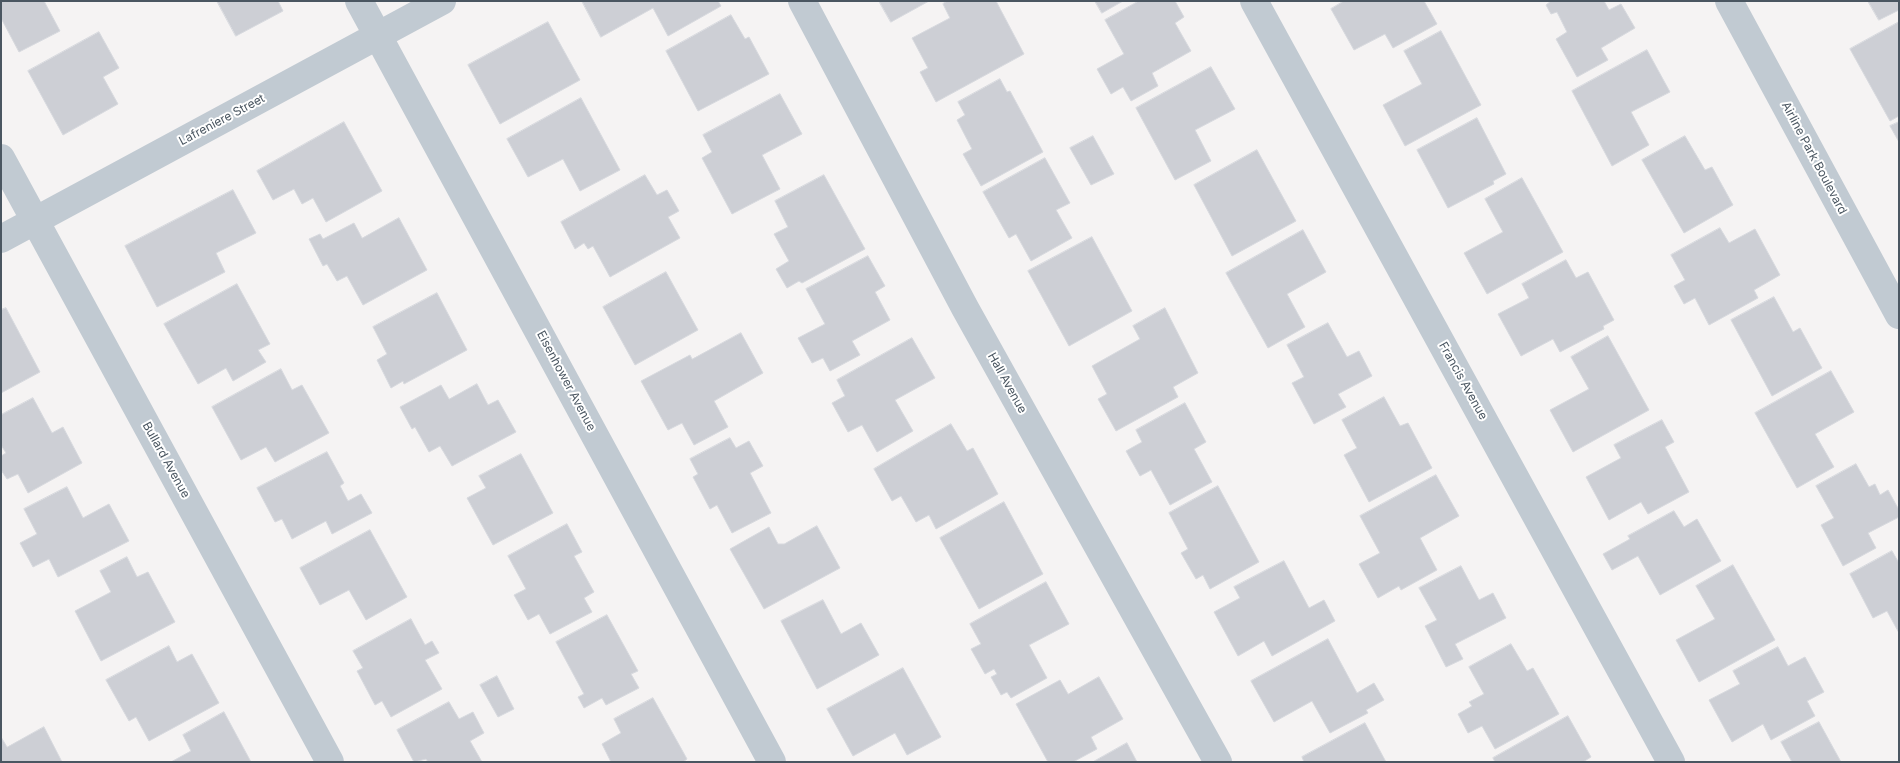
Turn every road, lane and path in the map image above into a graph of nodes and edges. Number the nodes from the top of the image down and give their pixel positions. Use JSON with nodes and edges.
{"nodes":[{"id":1,"x":359,"y":1,"type":"edge"},
{"id":2,"x":442,"y":1,"type":"edge"},
{"id":3,"x":802,"y":1,"type":"edge"},
{"id":4,"x":1254,"y":1,"type":"edge"},
{"id":5,"x":1728,"y":1,"type":"edge"},
{"id":6,"x":379,"y":36,"type":"junction"},
{"id":7,"x":1,"y":158,"type":"edge"},
{"id":8,"x":36,"y":220,"type":"junction"},
{"id":9,"x":1,"y":239,"type":"edge"},
{"id":10,"x":1899,"y":315,"type":"edge"},
{"id":11,"x":330,"y":762,"type":"edge"},
{"id":12,"x":772,"y":762,"type":"edge"},
{"id":13,"x":1218,"y":762,"type":"edge"},
{"id":14,"x":1671,"y":762,"type":"edge"}],
"edges":[{"from":1,"to":6,"type":"street","name":"Eisenhower Avenue"},
{"from":2,"to":6,"type":"street","name":"Lafreniere Street"},
{"from":3,"to":13,"type":"street","name":"Hall Avenue"},
{"from":4,"to":14,"type":"street","name":"Francis Avenue"},
{"from":5,"to":10,"type":"street","name":"Airline Park Boulevard"},
{"from":6,"to":8,"type":"street","name":"Lafreniere Street"},
{"from":6,"to":12,"type":"street","name":"Eisenhower Avenue"},
{"from":7,"to":8,"type":"street","name":"Bullard Avenue"},
{"from":8,"to":9,"type":"street","name":"Lafreniere Street"},
{"from":8,"to":11,"type":"street","name":"Bullard Avenue"}]}
